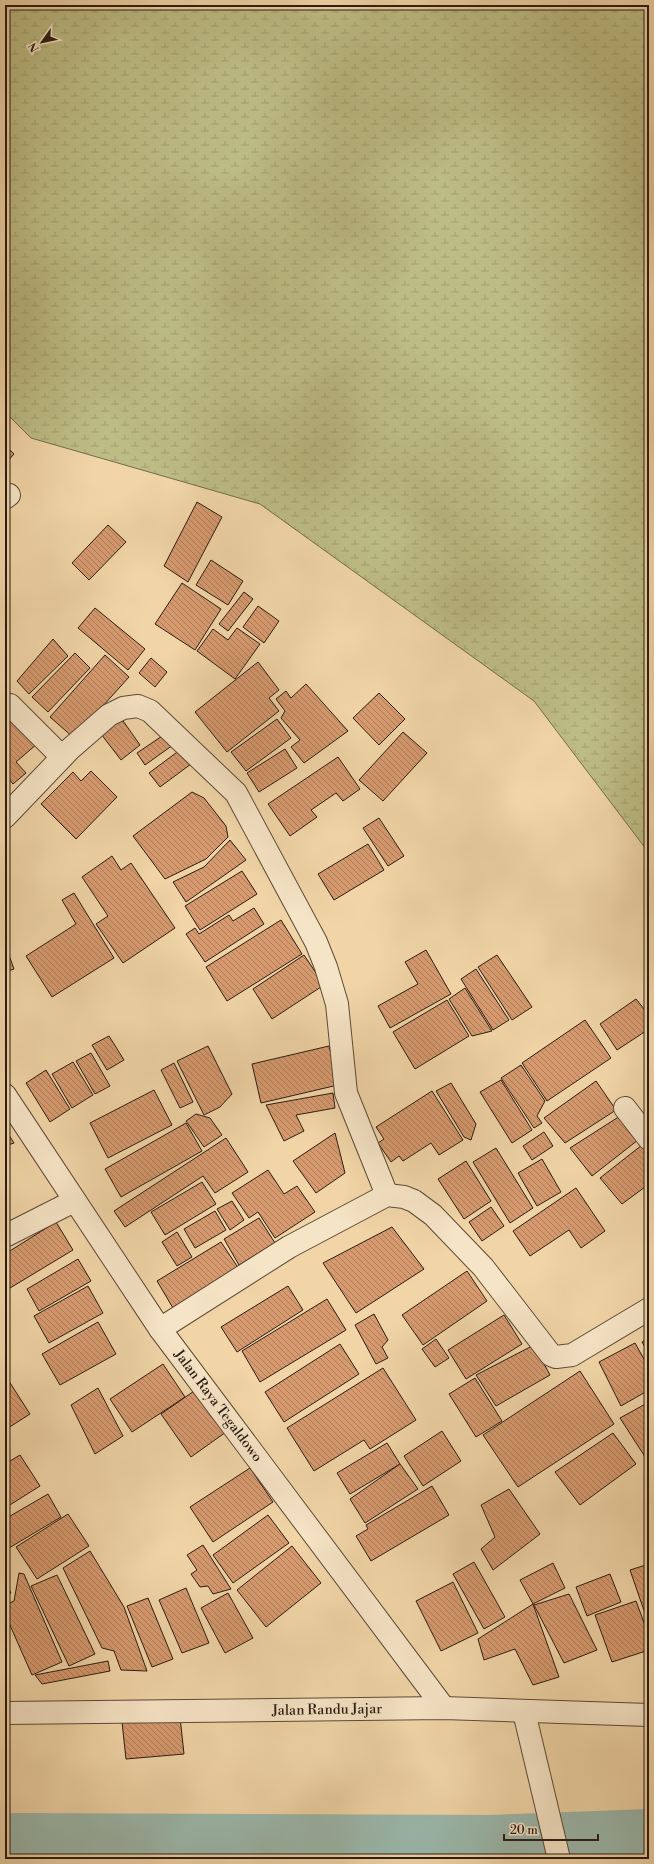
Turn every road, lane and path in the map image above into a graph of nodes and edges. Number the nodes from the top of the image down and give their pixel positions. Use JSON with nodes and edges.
{"nodes":[{"id":1,"x":5,"y":710,"type":"edge"},
{"id":2,"x":62,"y":757,"type":"junction"},
{"id":3,"x":5,"y":816,"type":"edge"},
{"id":4,"x":5,"y":1095,"type":"edge"},
{"id":5,"x":625,"y":1108,"type":"dead end"},
{"id":6,"x":649,"y":1139,"type":"edge"},
{"id":7,"x":388,"y":1195,"type":"junction"},
{"id":8,"x":74,"y":1201,"type":"junction"},
{"id":9,"x":5,"y":1236,"type":"edge"},
{"id":10,"x":649,"y":1309,"type":"edge"},
{"id":11,"x":160,"y":1329,"type":"junction"},
{"id":12,"x":444,"y":1708,"type":"junction"},
{"id":13,"x":524,"y":1712,"type":"junction"},
{"id":14,"x":5,"y":1713,"type":"edge"},
{"id":15,"x":649,"y":1715,"type":"edge"},
{"id":16,"x":559,"y":1859,"type":"edge"}],
"edges":[{"from":1,"to":2,"type":"street"},
{"from":2,"to":3,"type":"street"},
{"from":2,"to":7,"type":"street"},
{"from":4,"to":8,"type":"street","name":"Jalan Raya Tegaldowo"},
{"from":5,"to":6,"type":"street"},
{"from":7,"to":10,"type":"street"},
{"from":7,"to":11,"type":"street"},
{"from":8,"to":9,"type":"street"},
{"from":8,"to":11,"type":"street","name":"Jalan Raya Tegaldowo"},
{"from":11,"to":12,"type":"street","name":"Jalan Raya Tegaldowo"},
{"from":12,"to":13,"type":"street","name":"Jalan Randu Jajar"},
{"from":12,"to":14,"type":"street","name":"Jalan Randu Jajar"},
{"from":13,"to":15,"type":"street","name":"Jalan Randu Jajar"},
{"from":13,"to":16,"type":"street"}]}
